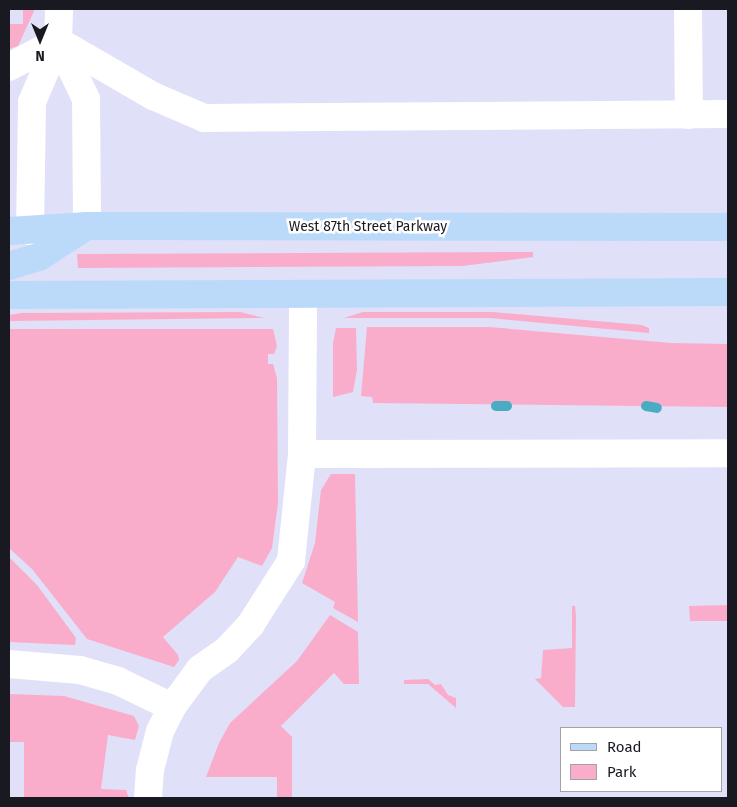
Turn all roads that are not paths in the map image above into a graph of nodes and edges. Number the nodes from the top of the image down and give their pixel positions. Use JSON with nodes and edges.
{"nodes":[{"id":1,"x":59,"y":9,"type":"edge"},
{"id":2,"x":688,"y":9,"type":"edge"},
{"id":3,"x":58,"y":41,"type":"junction"},
{"id":4,"x":9,"y":67,"type":"edge"},
{"id":5,"x":728,"y":114,"type":"edge"},
{"id":6,"x":689,"y":115,"type":"junction"},
{"id":7,"x":87,"y":226,"type":"junction"},
{"id":8,"x":728,"y":228,"type":"edge"},
{"id":9,"x":20,"y":231,"type":"edge"},
{"id":10,"x":9,"y":266,"type":"edge"},
{"id":11,"x":728,"y":292,"type":"edge"},
{"id":12,"x":303,"y":294,"type":"junction"},
{"id":13,"x":9,"y":295,"type":"edge"},
{"id":14,"x":728,"y":452,"type":"edge"},
{"id":15,"x":302,"y":454,"type":"junction"},
{"id":16,"x":9,"y":664,"type":"edge"},
{"id":17,"x":172,"y":707,"type":"junction"},
{"id":18,"x":148,"y":798,"type":"edge"}],
"edges":[{"from":1,"to":3,"type":"lane"},
{"from":2,"to":6,"type":"lane"},
{"from":3,"to":4,"type":"lane"},
{"from":3,"to":6,"type":"lane"},
{"from":3,"to":7,"type":"lane"},
{"from":3,"to":9,"type":"lane"},
{"from":5,"to":6,"type":"lane"},
{"from":7,"to":8,"type":"main road","name":"West 87th Street Parkway"},
{"from":7,"to":9,"type":"main road","name":"West 87th Street Parkway"},
{"from":7,"to":10,"type":"main road"},
{"from":11,"to":12,"type":"main road"},
{"from":12,"to":13,"type":"main road"},
{"from":12,"to":15,"type":"lane"},
{"from":14,"to":15,"type":"lane"},
{"from":15,"to":17,"type":"lane"},
{"from":16,"to":17,"type":"lane"},
{"from":17,"to":18,"type":"lane"}]}
